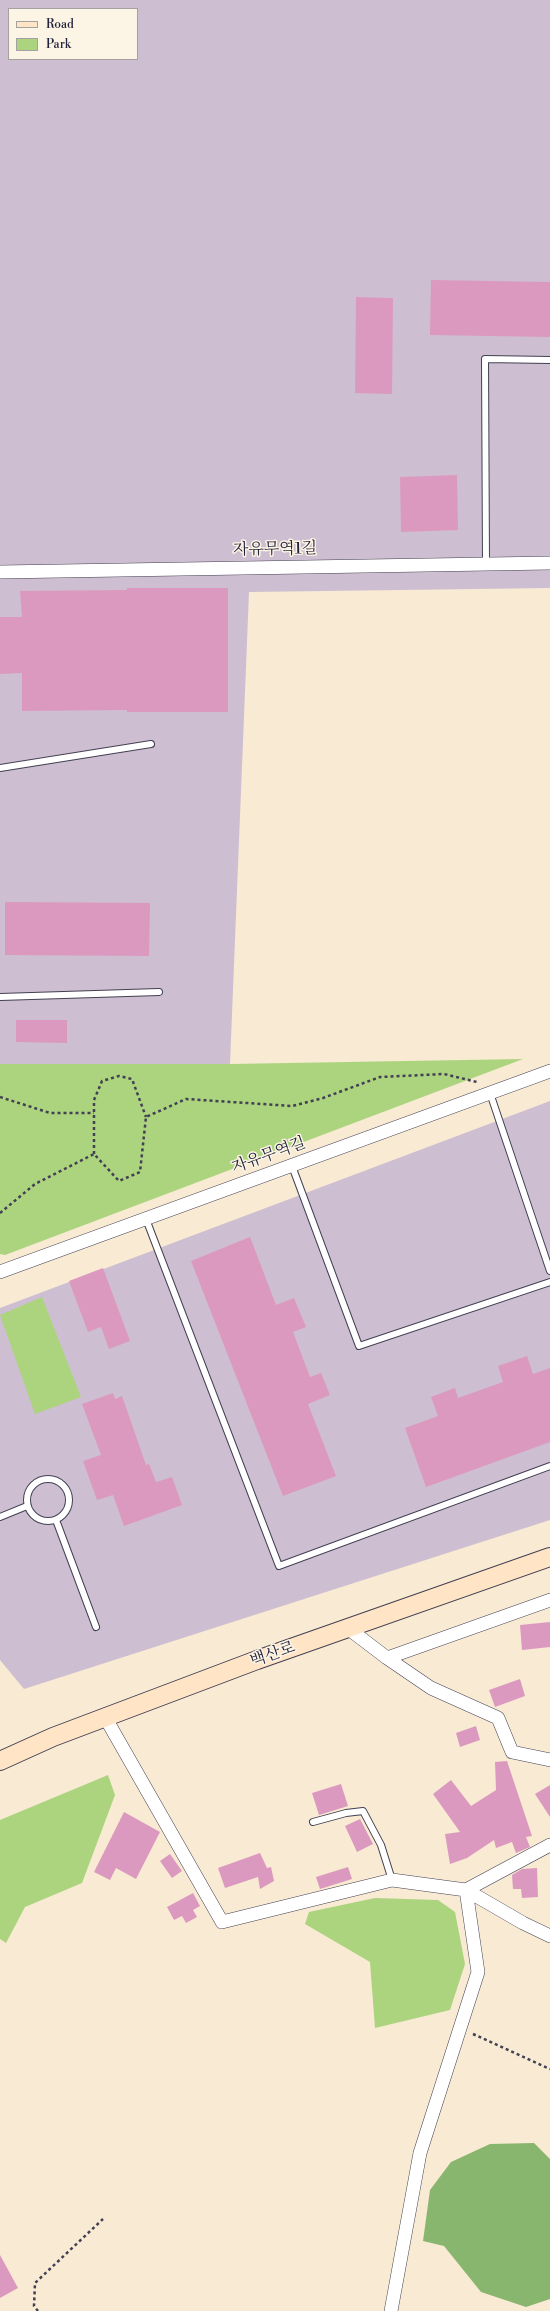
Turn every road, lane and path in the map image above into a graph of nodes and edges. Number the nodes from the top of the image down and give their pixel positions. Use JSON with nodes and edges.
{"nodes":[{"id":1,"x":550,"y":360,"type":"edge"},
{"id":2,"x":550,"y":563,"type":"edge"},
{"id":3,"x":486,"y":564,"type":"junction"},
{"id":4,"x":0,"y":572,"type":"edge"},
{"id":5,"x":151,"y":744,"type":"dead end"},
{"id":6,"x":0,"y":768,"type":"edge"},
{"id":7,"x":159,"y":992,"type":"dead end"},
{"id":8,"x":0,"y":997,"type":"edge"},
{"id":9,"x":550,"y":1071,"type":"edge"},
{"id":10,"x":490,"y":1094,"type":"junction"},
{"id":11,"x":0,"y":1098,"type":"edge"},
{"id":12,"x":94,"y":1113,"type":"junction"},
{"id":13,"x":146,"y":1117,"type":"junction"},
{"id":14,"x":94,"y":1154,"type":"junction"},
{"id":15,"x":292,"y":1166,"type":"junction"},
{"id":16,"x":0,"y":1213,"type":"edge"},
{"id":17,"x":146,"y":1219,"type":"junction"},
{"id":18,"x":0,"y":1272,"type":"edge"},
{"id":19,"x":550,"y":1272,"type":"edge"},
{"id":20,"x":550,"y":1282,"type":"edge"},
{"id":21,"x":550,"y":1466,"type":"edge"},
{"id":22,"x":27,"y":1506,"type":"junction"},
{"id":23,"x":0,"y":1517,"type":"edge"},
{"id":24,"x":56,"y":1520,"type":"junction"},
{"id":25,"x":550,"y":1557,"type":"edge"},
{"id":26,"x":550,"y":1600,"type":"edge"},
{"id":27,"x":96,"y":1627,"type":"dead end"},
{"id":28,"x":349,"y":1629,"type":"junction"},
{"id":29,"x":387,"y":1658,"type":"junction"},
{"id":30,"x":105,"y":1717,"type":"junction"},
{"id":31,"x":550,"y":1760,"type":"edge"},
{"id":32,"x":0,"y":1761,"type":"edge"},
{"id":33,"x":313,"y":1822,"type":"dead end"},
{"id":34,"x":550,"y":1845,"type":"edge"},
{"id":35,"x":392,"y":1880,"type":"junction"},
{"id":36,"x":466,"y":1890,"type":"junction"},
{"id":37,"x":550,"y":1936,"type":"edge"},
{"id":38,"x":460,"y":2028,"type":"junction"},
{"id":39,"x":550,"y":2069,"type":"edge"},
{"id":40,"x":103,"y":2219,"type":"dead end"},
{"id":41,"x":38,"y":2311,"type":"edge"},
{"id":42,"x":391,"y":2311,"type":"edge"}],
"edges":[{"from":1,"to":3,"type":"lane"},
{"from":2,"to":3,"type":"street","name":"자유무역1길"},
{"from":3,"to":4,"type":"street","name":"자유무역1길"},
{"from":5,"to":6,"type":"lane"},
{"from":7,"to":8,"type":"lane"},
{"from":9,"to":10,"type":"street","name":"자유무역길"},
{"from":10,"to":13,"type":"path"},
{"from":10,"to":15,"type":"street","name":"자유무역길"},
{"from":10,"to":19,"type":"lane"},
{"from":11,"to":12,"type":"path"},
{"from":12,"to":13,"type":"path"},
{"from":12,"to":14,"type":"path"},
{"from":13,"to":14,"type":"path"},
{"from":14,"to":16,"type":"path"},
{"from":15,"to":17,"type":"street","name":"자유무역길"},
{"from":15,"to":20,"type":"lane"},
{"from":17,"to":18,"type":"street","name":"자유무역길"},
{"from":17,"to":21,"type":"lane"},
{"from":22,"to":23,"type":"lane"},
{"from":22,"to":24,"type":"lane"},
{"from":22,"to":24,"type":"lane"},
{"from":24,"to":27,"type":"lane"},
{"from":25,"to":28,"type":"main road","name":"백산로"},
{"from":26,"to":29,"type":"street"},
{"from":28,"to":29,"type":"street"},
{"from":28,"to":30,"type":"main road","name":"백산로"},
{"from":29,"to":31,"type":"street"},
{"from":30,"to":32,"type":"main road","name":"백산로"},
{"from":30,"to":35,"type":"street"},
{"from":33,"to":35,"type":"lane"},
{"from":34,"to":36,"type":"street"},
{"from":35,"to":36,"type":"street"},
{"from":36,"to":37,"type":"street"},
{"from":36,"to":38,"type":"street"},
{"from":38,"to":39,"type":"path"},
{"from":38,"to":42,"type":"street"},
{"from":40,"to":41,"type":"path"}]}
